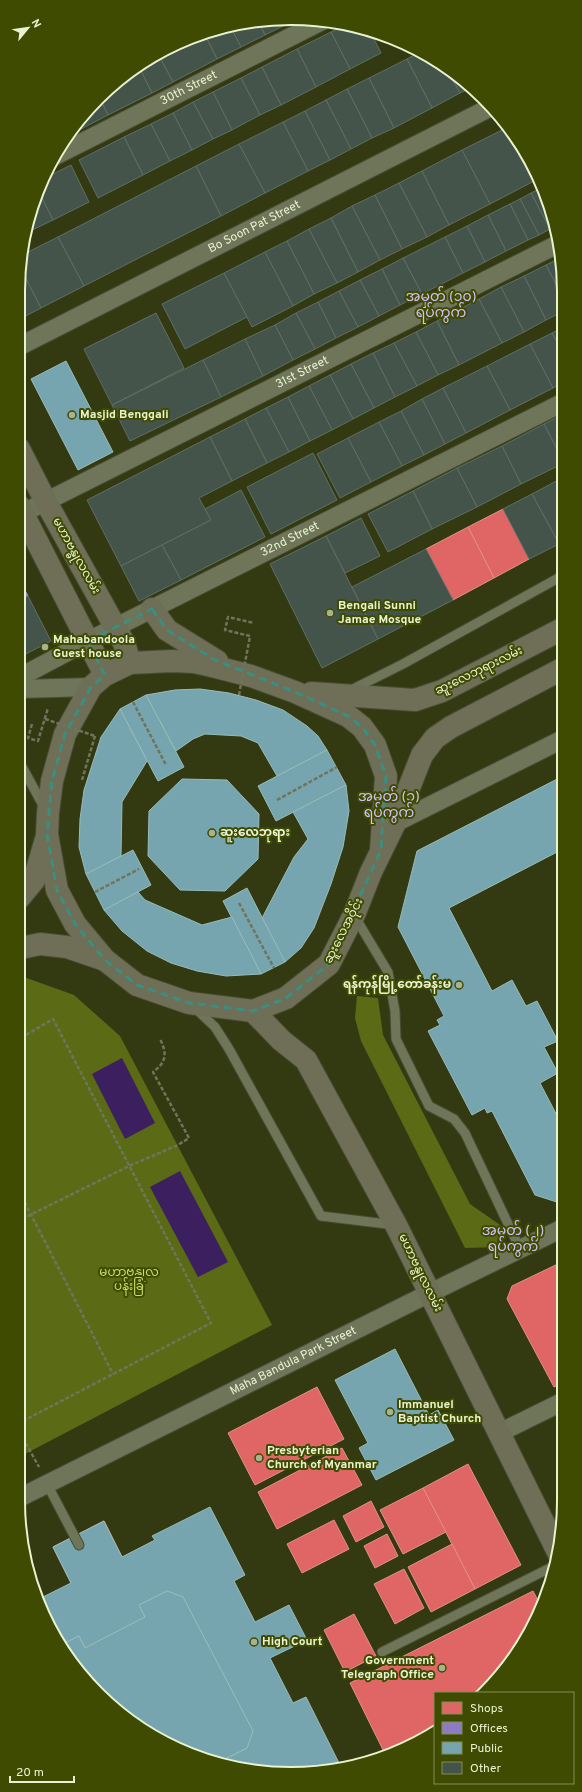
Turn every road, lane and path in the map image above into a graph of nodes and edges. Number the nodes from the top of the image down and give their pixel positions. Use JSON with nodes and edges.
{"nodes":[{"id":1,"x":312,"y":26,"type":"edge"},
{"id":2,"x":485,"y":110,"type":"edge"},
{"id":3,"x":65,"y":151,"type":"edge"},
{"id":4,"x":553,"y":246,"type":"edge"},
{"id":5,"x":25,"y":343,"type":"edge"},
{"id":6,"x":557,"y":406,"type":"edge"},
{"id":7,"x":25,"y":461,"type":"edge"},
{"id":8,"x":46,"y":502,"type":"junction"},
{"id":9,"x":25,"y":510,"type":"edge"},
{"id":10,"x":25,"y":521,"type":"edge"},
{"id":11,"x":557,"y":579,"type":"edge"},
{"id":12,"x":152,"y":609,"type":"junction"},
{"id":13,"x":254,"y":623,"type":"dead end"},
{"id":14,"x":115,"y":627,"type":"junction"},
{"id":15,"x":557,"y":632,"type":"edge"},
{"id":16,"x":88,"y":641,"type":"junction"},
{"id":17,"x":130,"y":663,"type":"junction"},
{"id":18,"x":557,"y":672,"type":"edge"},
{"id":19,"x":25,"y":674,"type":"edge"},
{"id":20,"x":251,"y":676,"type":"junction"},
{"id":21,"x":98,"y":681,"type":"junction"},
{"id":22,"x":25,"y":688,"type":"edge"},
{"id":23,"x":295,"y":692,"type":"junction"},
{"id":24,"x":239,"y":695,"type":"dead end"},
{"id":25,"x":340,"y":695,"type":"junction"},
{"id":26,"x":133,"y":702,"type":"dead end"},
{"id":27,"x":32,"y":724,"type":"dead end"},
{"id":28,"x":557,"y":742,"type":"edge"},
{"id":29,"x":166,"y":765,"type":"dead end"},
{"id":30,"x":337,"y":767,"type":"dead end"},
{"id":31,"x":25,"y":774,"type":"edge"},
{"id":32,"x":82,"y":780,"type":"dead end"},
{"id":33,"x":276,"y":800,"type":"dead end"},
{"id":34,"x":395,"y":823,"type":"junction"},
{"id":35,"x":47,"y":824,"type":"junction"},
{"id":36,"x":381,"y":850,"type":"junction"},
{"id":37,"x":139,"y":869,"type":"dead end"},
{"id":38,"x":25,"y":891,"type":"edge"},
{"id":39,"x":95,"y":892,"type":"dead end"},
{"id":40,"x":239,"y":904,"type":"dead end"},
{"id":41,"x":354,"y":915,"type":"junction"},
{"id":42,"x":25,"y":947,"type":"edge"},
{"id":43,"x":105,"y":960,"type":"junction"},
{"id":44,"x":274,"y":968,"type":"dead end"},
{"id":45,"x":189,"y":1003,"type":"junction"},
{"id":46,"x":253,"y":1011,"type":"junction"},
{"id":47,"x":25,"y":1036,"type":"edge"},
{"id":48,"x":160,"y":1039,"type":"dead end"},
{"id":49,"x":129,"y":1166,"type":"junction"},
{"id":50,"x":25,"y":1203,"type":"edge"},
{"id":51,"x":31,"y":1215,"type":"junction"},
{"id":52,"x":25,"y":1218,"type":"edge"},
{"id":53,"x":396,"y":1225,"type":"junction"},
{"id":54,"x":557,"y":1231,"type":"edge"},
{"id":55,"x":520,"y":1249,"type":"junction"},
{"id":56,"x":430,"y":1293,"type":"junction"},
{"id":57,"x":113,"y":1374,"type":"junction"},
{"id":58,"x":557,"y":1404,"type":"edge"},
{"id":59,"x":25,"y":1420,"type":"edge"},
{"id":60,"x":506,"y":1430,"type":"junction"},
{"id":61,"x":25,"y":1442,"type":"edge"},
{"id":62,"x":47,"y":1484,"type":"junction"},
{"id":63,"x":25,"y":1495,"type":"edge"},
{"id":64,"x":554,"y":1542,"type":"edge"},
{"id":65,"x":79,"y":1545,"type":"dead end"},
{"id":66,"x":548,"y":1569,"type":"edge"},
{"id":67,"x":382,"y":1652,"type":"dead end"}],
"edges":[{"from":1,"to":3,"type":"street","name":"30th Street"},
{"from":2,"to":5,"type":"street","name":"Bo Soon Pat Street"},
{"from":4,"to":8,"type":"street","name":"31st Street"},
{"from":6,"to":12,"type":"street","name":"32nd Street"},
{"from":7,"to":8,"type":"main road","name":"မဟာဗန္ဓုလလမ်း"},
{"from":8,"to":9,"type":"street","name":"31st Street"},
{"from":8,"to":14,"type":"main road","name":"မဟာဗန္ဓုလလမ်း"},
{"from":10,"to":16,"type":"main road"},
{"from":11,"to":25,"type":"lane"},
{"from":12,"to":14,"type":"street","name":"32nd Street"},
{"from":12,"to":20,"type":"main road"},
{"from":13,"to":24,"type":"path","bridge":true},
{"from":14,"to":16,"type":"street","name":"32nd Street"},
{"from":14,"to":17,"type":"main road","name":"မဟာဗန္ဓုလလမ်း"},
{"from":15,"to":25,"type":"main road","name":"ဆူးလေဘုရားလမ်း"},
{"from":16,"to":19,"type":"street","name":"32nd Street"},
{"from":16,"to":21,"type":"main road"},
{"from":17,"to":20,"type":"main road"},
{"from":17,"to":21,"type":"main road"},
{"from":18,"to":34,"type":"main road"},
{"from":20,"to":23,"type":"main road"},
{"from":21,"to":22,"type":"street"},
{"from":21,"to":35,"type":"main road","name":"ဆူးလေအဝိုင်း"},
{"from":23,"to":25,"type":"main road","name":"ဆူးလေဘုရားလမ်း"},
{"from":23,"to":36,"type":"main road","name":"ဆူးလေအဝိုင်း"},
{"from":26,"to":29,"type":"path"},
{"from":27,"to":32,"type":"path","bridge":true},
{"from":28,"to":34,"type":"street"},
{"from":30,"to":33,"type":"path"},
{"from":31,"to":35,"type":"lane"},
{"from":34,"to":36,"type":"main road"},
{"from":35,"to":38,"type":"main road"},
{"from":35,"to":43,"type":"main road","name":"ဆူးလေအဝိုင်း"},
{"from":36,"to":41,"type":"main road","name":"ဆူးလေအဝိုင်း"},
{"from":37,"to":39,"type":"path"},
{"from":40,"to":44,"type":"path"},
{"from":41,"to":46,"type":"main road","name":"ဆူးလေအဝိုင်း"},
{"from":41,"to":55,"type":"lane"},
{"from":42,"to":43,"type":"main road"},
{"from":43,"to":45,"type":"main road","name":"ဆူးလေအဝိုင်း"},
{"from":45,"to":46,"type":"main road","name":"ဆူးလေအဝိုင်း"},
{"from":45,"to":53,"type":"lane"},
{"from":46,"to":53,"type":"main road","name":"မဟာဗန္ဓုလလမ်း"},
{"from":47,"to":49,"type":"path"},
{"from":48,"to":49,"type":"path"},
{"from":49,"to":51,"type":"path"},
{"from":49,"to":57,"type":"path"},
{"from":50,"to":51,"type":"path"},
{"from":51,"to":52,"type":"path"},
{"from":51,"to":57,"type":"path"},
{"from":53,"to":56,"type":"main road","name":"မဟာဗန္ဓုလလမ်း"},
{"from":54,"to":55,"type":"street","name":"Maha Bandula Park Street"},
{"from":55,"to":56,"type":"street","name":"Maha Bandula Park Street"},
{"from":56,"to":60,"type":"main road","name":"မဟာဗန္ဓုလလမ်း"},
{"from":56,"to":62,"type":"street","name":"Maha Bandula Park Street"},
{"from":57,"to":59,"type":"path"},
{"from":58,"to":60,"type":"street"},
{"from":60,"to":64,"type":"main road","name":"မဟာဗန္ဓုလလမ်း"},
{"from":61,"to":62,"type":"path"},
{"from":62,"to":63,"type":"street","name":"Maha Bandula Park Street"},
{"from":62,"to":65,"type":"lane"},
{"from":66,"to":67,"type":"lane"}]}
